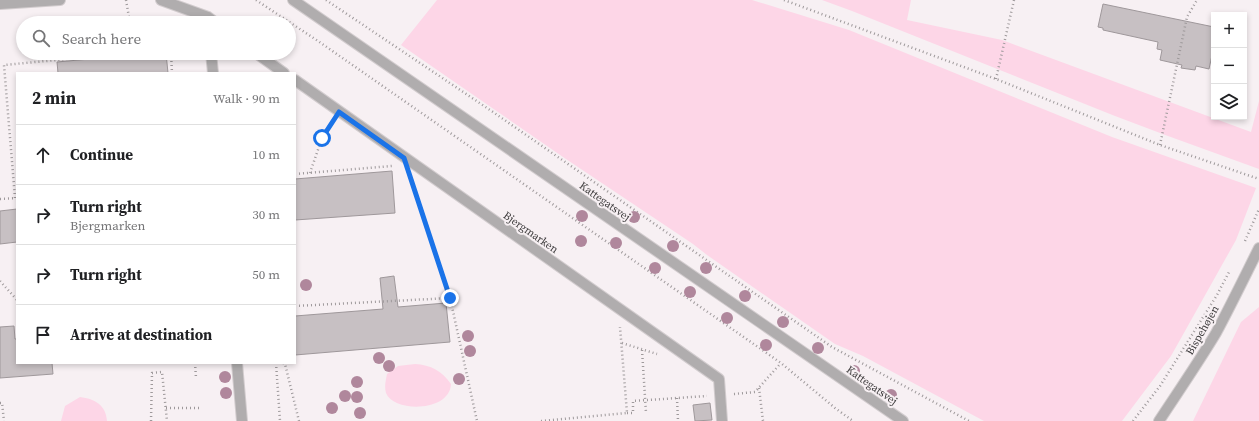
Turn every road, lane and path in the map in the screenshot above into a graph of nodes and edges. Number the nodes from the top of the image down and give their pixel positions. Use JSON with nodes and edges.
{"nodes":[{"id":1,"x":60,"y":0,"type":"edge"},
{"id":2,"x":126,"y":0,"type":"edge"},
{"id":3,"x":161,"y":0,"type":"edge"},
{"id":4,"x":256,"y":0,"type":"edge"},
{"id":5,"x":293,"y":0,"type":"edge"},
{"id":6,"x":326,"y":0,"type":"edge"},
{"id":7,"x":784,"y":0,"type":"edge"},
{"id":8,"x":1014,"y":0,"type":"edge"},
{"id":9,"x":1197,"y":0,"type":"edge"},
{"id":10,"x":790,"y":1,"type":"edge"},
{"id":11,"x":0,"y":4,"type":"edge"},
{"id":12,"x":129,"y":16,"type":"edge"},
{"id":13,"x":199,"y":16,"type":"edge"},
{"id":14,"x":280,"y":16,"type":"edge"},
{"id":15,"x":296,"y":26,"type":"edge"},
{"id":16,"x":57,"y":60,"type":"edge"},
{"id":17,"x":171,"y":60,"type":"edge"},
{"id":18,"x":212,"y":60,"type":"edge"},
{"id":19,"x":266,"y":60,"type":"edge"},
{"id":20,"x":172,"y":72,"type":"edge"},
{"id":21,"x":213,"y":72,"type":"edge"},
{"id":22,"x":283,"y":72,"type":"edge"},
{"id":23,"x":996,"y":79,"type":"junction"},
{"id":24,"x":296,"y":81,"type":"edge"},
{"id":25,"x":339,"y":112,"type":"junction"},
{"id":26,"x":1160,"y":145,"type":"junction"},
{"id":27,"x":404,"y":158,"type":"junction"},
{"id":28,"x":310,"y":173,"type":"junction"},
{"id":29,"x":296,"y":174,"type":"edge"},
{"id":30,"x":1259,"y":180,"type":"edge"},
{"id":31,"x":16,"y":198,"type":"edge"},
{"id":32,"x":0,"y":199,"type":"edge"},
{"id":33,"x":1259,"y":209,"type":"edge"},
{"id":34,"x":1244,"y":244,"type":"dead end"},
{"id":35,"x":1259,"y":248,"type":"edge"},
{"id":36,"x":1231,"y":269,"type":"dead end"},
{"id":37,"x":0,"y":281,"type":"edge"},
{"id":38,"x":450,"y":298,"type":"junction"},
{"id":39,"x":16,"y":299,"type":"edge"},
{"id":40,"x":296,"y":306,"type":"edge"},
{"id":41,"x":619,"y":309,"type":"junction"},
{"id":42,"x":642,"y":350,"type":"dead end"},
{"id":43,"x":781,"y":363,"type":"junction"},
{"id":44,"x":195,"y":364,"type":"edge"},
{"id":45,"x":237,"y":364,"type":"edge"},
{"id":46,"x":276,"y":364,"type":"edge"},
{"id":47,"x":285,"y":364,"type":"edge"},
{"id":48,"x":196,"y":378,"type":"dead end"},
{"id":49,"x":759,"y":388,"type":"junction"},
{"id":50,"x":720,"y":395,"type":"junction"},
{"id":51,"x":677,"y":398,"type":"junction"},
{"id":52,"x":645,"y":400,"type":"junction"},
{"id":53,"x":0,"y":403,"type":"edge"},
{"id":54,"x":166,"y":408,"type":"junction"},
{"id":55,"x":200,"y":408,"type":"dead end"},
{"id":56,"x":627,"y":413,"type":"junction"},
{"id":57,"x":646,"y":413,"type":"dead end"},
{"id":58,"x":4,"y":421,"type":"edge"},
{"id":59,"x":151,"y":421,"type":"edge"},
{"id":60,"x":167,"y":421,"type":"edge"},
{"id":61,"x":242,"y":421,"type":"edge"},
{"id":62,"x":280,"y":421,"type":"edge"},
{"id":63,"x":299,"y":421,"type":"edge"},
{"id":64,"x":477,"y":421,"type":"edge"},
{"id":65,"x":541,"y":421,"type":"edge"},
{"id":66,"x":678,"y":421,"type":"edge"},
{"id":67,"x":722,"y":421,"type":"edge"},
{"id":68,"x":763,"y":421,"type":"edge"},
{"id":69,"x":853,"y":421,"type":"edge"},
{"id":70,"x":903,"y":421,"type":"edge"},
{"id":71,"x":968,"y":421,"type":"edge"},
{"id":72,"x":1133,"y":421,"type":"edge"},
{"id":73,"x":1159,"y":421,"type":"edge"}],
"edges":[{"from":1,"to":11,"type":"street"},
{"from":2,"to":12,"type":"path"},
{"from":3,"to":13,"type":"street"},
{"from":4,"to":14,"type":"path"},
{"from":5,"to":70,"type":"street","name":"Kattegatsvej"},
{"from":6,"to":71,"type":"path"},
{"from":7,"to":10,"type":"path"},
{"from":8,"to":23,"type":"path"},
{"from":9,"to":26,"type":"path"},
{"from":10,"to":23,"type":"path"},
{"from":15,"to":43,"type":"path"},
{"from":16,"to":31,"type":"path"},
{"from":17,"to":20,"type":"path"},
{"from":18,"to":21,"type":"street"},
{"from":19,"to":22,"type":"street"},
{"from":23,"to":26,"type":"path"},
{"from":24,"to":25,"type":"street","name":"Bjergmarken"},
{"from":25,"to":27,"type":"street","name":"Bjergmarken"},
{"from":25,"to":28,"type":"path"},
{"from":26,"to":30,"type":"path"},
{"from":27,"to":28,"type":"path"},
{"from":27,"to":38,"type":"path"},
{"from":27,"to":41,"type":"street","name":"Bjergmarken"},
{"from":28,"to":29,"type":"path"},
{"from":31,"to":32,"type":"path"},
{"from":33,"to":34,"type":"path"},
{"from":35,"to":73,"type":"street","name":"Bispehøjen"},
{"from":36,"to":72,"type":"path"},
{"from":37,"to":39,"type":"path"},
{"from":38,"to":40,"type":"path"},
{"from":38,"to":64,"type":"path"},
{"from":41,"to":50,"type":"street","name":"Bjergmarken"},
{"from":41,"to":56,"type":"path"},
{"from":42,"to":52,"type":"path"},
{"from":43,"to":49,"type":"path"},
{"from":43,"to":69,"type":"path"},
{"from":44,"to":48,"type":"path"},
{"from":45,"to":61,"type":"street"},
{"from":46,"to":62,"type":"path"},
{"from":47,"to":63,"type":"path"},
{"from":49,"to":50,"type":"path"},
{"from":49,"to":68,"type":"path"},
{"from":50,"to":51,"type":"path"},
{"from":50,"to":67,"type":"street","name":"Bjergmarken"},
{"from":51,"to":52,"type":"path"},
{"from":51,"to":66,"type":"path"},
{"from":52,"to":56,"type":"path"},
{"from":52,"to":57,"type":"path"},
{"from":53,"to":58,"type":"path"},
{"from":54,"to":55,"type":"path"},
{"from":54,"to":59,"type":"path"},
{"from":54,"to":60,"type":"path"},
{"from":56,"to":65,"type":"path"}]}
